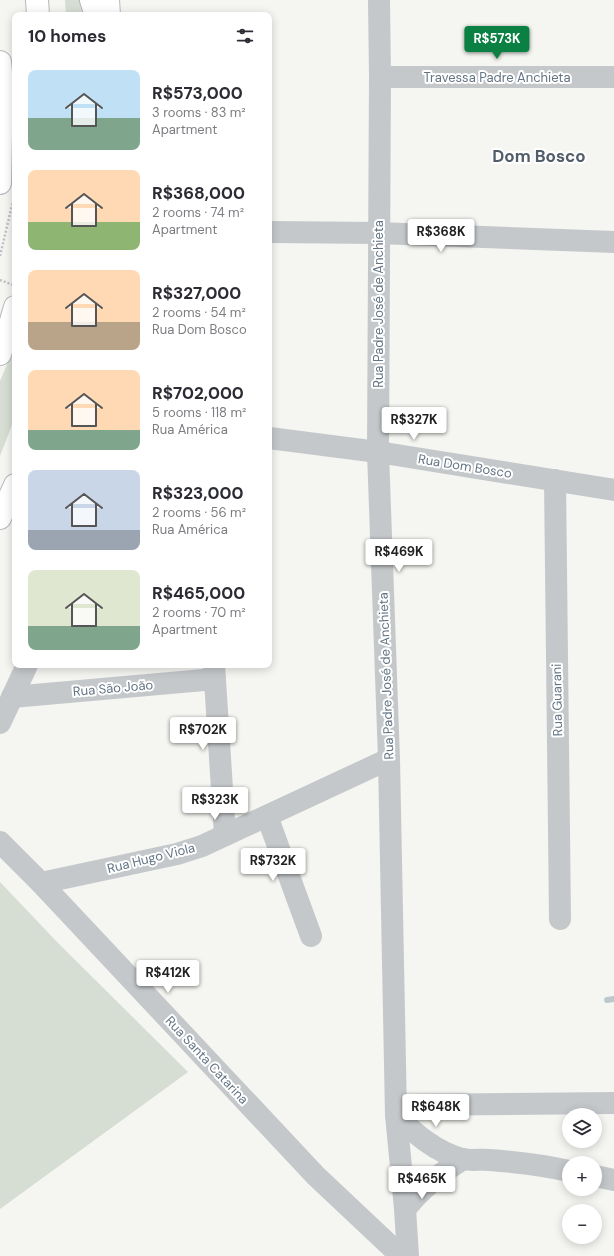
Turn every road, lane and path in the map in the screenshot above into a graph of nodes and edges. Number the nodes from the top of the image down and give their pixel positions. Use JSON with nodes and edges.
{"nodes":[{"id":1,"x":37,"y":0,"type":"edge"},
{"id":2,"x":91,"y":0,"type":"edge"},
{"id":3,"x":108,"y":0,"type":"edge"},
{"id":4,"x":379,"y":0,"type":"edge"},
{"id":5,"x":38,"y":12,"type":"edge"},
{"id":6,"x":95,"y":12,"type":"edge"},
{"id":7,"x":109,"y":12,"type":"edge"},
{"id":8,"x":0,"y":62,"type":"edge"},
{"id":9,"x":380,"y":77,"type":"junction"},
{"id":10,"x":614,"y":77,"type":"edge"},
{"id":11,"x":7,"y":189,"type":"edge"},
{"id":12,"x":272,"y":232,"type":"edge"},
{"id":13,"x":378,"y":233,"type":"junction"},
{"id":14,"x":614,"y":242,"type":"edge"},
{"id":15,"x":0,"y":256,"type":"edge"},
{"id":16,"x":0,"y":280,"type":"edge"},
{"id":17,"x":12,"y":285,"type":"edge"},
{"id":18,"x":12,"y":317,"type":"edge"},
{"id":19,"x":0,"y":354,"type":"edge"},
{"id":20,"x":272,"y":438,"type":"edge"},
{"id":21,"x":378,"y":452,"type":"junction"},
{"id":22,"x":555,"y":480,"type":"junction"},
{"id":23,"x":614,"y":490,"type":"edge"},
{"id":24,"x":12,"y":492,"type":"edge"},
{"id":25,"x":0,"y":518,"type":"edge"},
{"id":26,"x":26,"y":668,"type":"edge"},
{"id":27,"x":215,"y":672,"type":"edge"},
{"id":28,"x":12,"y":697,"type":"junction"},
{"id":29,"x":0,"y":723,"type":"edge"},
{"id":30,"x":389,"y":759,"type":"junction"},
{"id":31,"x":268,"y":816,"type":"junction"},
{"id":32,"x":226,"y":835,"type":"junction"},
{"id":33,"x":0,"y":842,"type":"edge"},
{"id":34,"x":41,"y":883,"type":"junction"},
{"id":35,"x":560,"y":919,"type":"dead end"},
{"id":36,"x":311,"y":936,"type":"dead end"},
{"id":37,"x":614,"y":1103,"type":"edge"},
{"id":38,"x":396,"y":1110,"type":"junction"},
{"id":39,"x":463,"y":1159,"type":"junction"},
{"id":40,"x":562,"y":1170,"type":"edge"},
{"id":41,"x":602,"y":1177,"type":"edge"},
{"id":42,"x":614,"y":1180,"type":"edge"},
{"id":43,"x":405,"y":1209,"type":"junction"},
{"id":44,"x":401,"y":1256,"type":"edge"},
{"id":45,"x":408,"y":1256,"type":"edge"}],
"edges":[{"from":1,"to":5,"type":"main road"},
{"from":2,"to":6,"type":"main road"},
{"from":3,"to":7,"type":"main road"},
{"from":4,"to":9,"type":"street","name":"Rua Padre José de Anchieta"},
{"from":8,"to":11,"type":"main road"},
{"from":9,"to":10,"type":"street","name":"Travessa Padre Anchieta"},
{"from":9,"to":13,"type":"street","name":"Rua Padre José de Anchieta"},
{"from":11,"to":15,"type":"path"},
{"from":12,"to":13,"type":"street"},
{"from":13,"to":14,"type":"street"},
{"from":13,"to":21,"type":"street","name":"Rua Padre José de Anchieta"},
{"from":16,"to":17,"type":"path"},
{"from":18,"to":19,"type":"main road"},
{"from":20,"to":21,"type":"street","name":"Rua Dom Bosco"},
{"from":21,"to":22,"type":"street","name":"Rua Dom Bosco"},
{"from":21,"to":30,"type":"street","name":"Rua Padre José de Anchieta"},
{"from":22,"to":23,"type":"street","name":"Rua Dom Bosco"},
{"from":22,"to":35,"type":"street","name":"Rua Guarani"},
{"from":24,"to":25,"type":"main road"},
{"from":26,"to":28,"type":"street"},
{"from":27,"to":28,"type":"street","name":"Rua São João"},
{"from":27,"to":32,"type":"street"},
{"from":28,"to":29,"type":"street"},
{"from":30,"to":31,"type":"street","name":"Rua Hugo Viola"},
{"from":30,"to":38,"type":"street","name":"Rua Padre José de Anchieta"},
{"from":31,"to":32,"type":"street","name":"Rua Hugo Viola"},
{"from":31,"to":36,"type":"street"},
{"from":32,"to":34,"type":"street","name":"Rua Hugo Viola"},
{"from":33,"to":34,"type":"street","name":"Rua Santa Catarina"},
{"from":34,"to":44,"type":"street","name":"Rua Santa Catarina"},
{"from":37,"to":38,"type":"street"},
{"from":38,"to":39,"type":"street"},
{"from":38,"to":43,"type":"street","name":"Rua Padre José de Anchieta"},
{"from":39,"to":40,"type":"street"},
{"from":39,"to":43,"type":"street"},
{"from":41,"to":42,"type":"street"},
{"from":43,"to":45,"type":"street","name":"Rua Padre José de Anchieta"}]}
